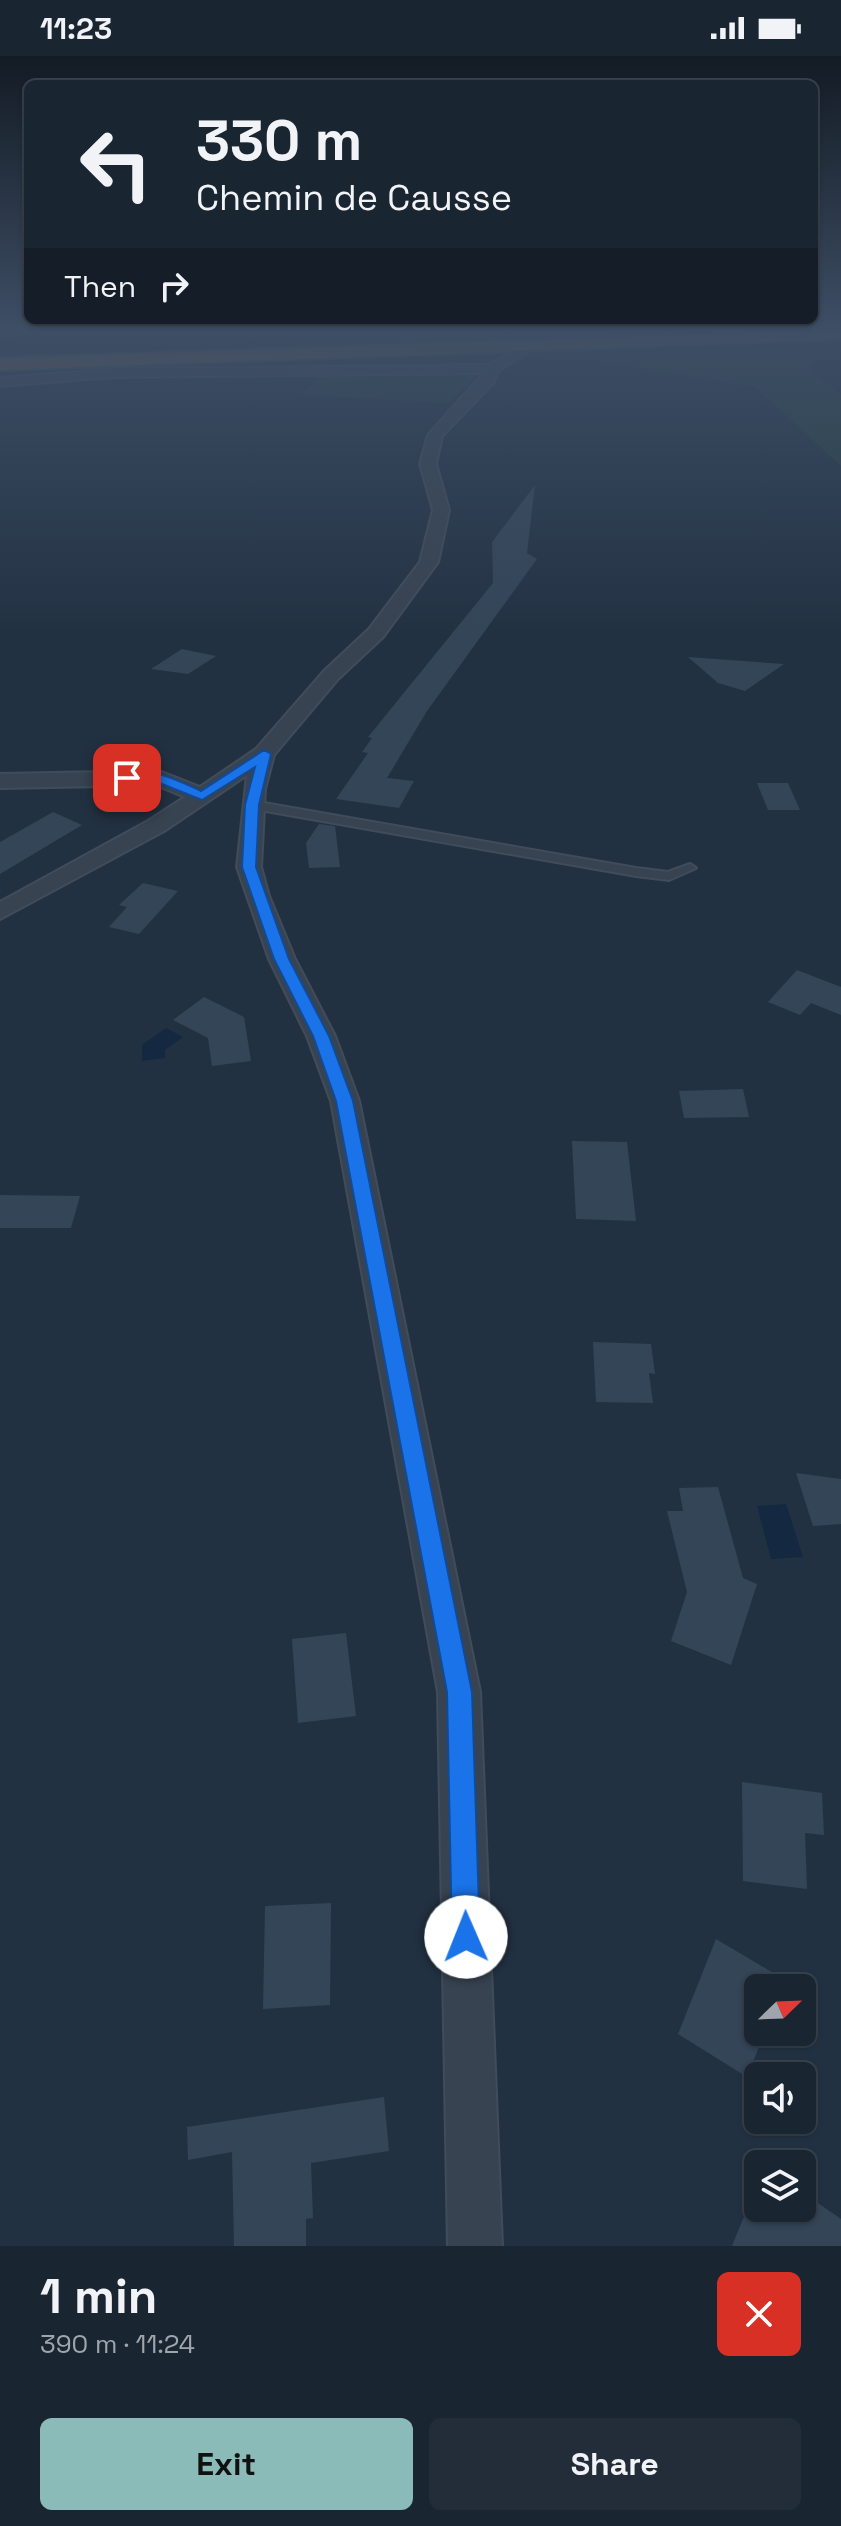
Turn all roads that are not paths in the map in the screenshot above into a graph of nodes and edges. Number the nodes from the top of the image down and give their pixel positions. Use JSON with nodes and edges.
{"nodes":[{"id":1,"x":438,"y":432,"type":"edge"},
{"id":2,"x":264,"y":754,"type":"junction"},
{"id":3,"x":0,"y":781,"type":"edge"},
{"id":4,"x":202,"y":796,"type":"junction"},
{"id":5,"x":252,"y":805,"type":"junction"},
{"id":6,"x":690,"y":868,"type":"dead end"},
{"id":7,"x":0,"y":912,"type":"edge"},
{"id":8,"x":475,"y":2246,"type":"edge"}],
"edges":[{"from":1,"to":2,"type":"street"},
{"from":2,"to":4,"type":"street"},
{"from":2,"to":5,"type":"street"},
{"from":3,"to":4,"type":"street"},
{"from":4,"to":7,"type":"street"},
{"from":5,"to":6,"type":"lane"},
{"from":5,"to":8,"type":"street"}]}
